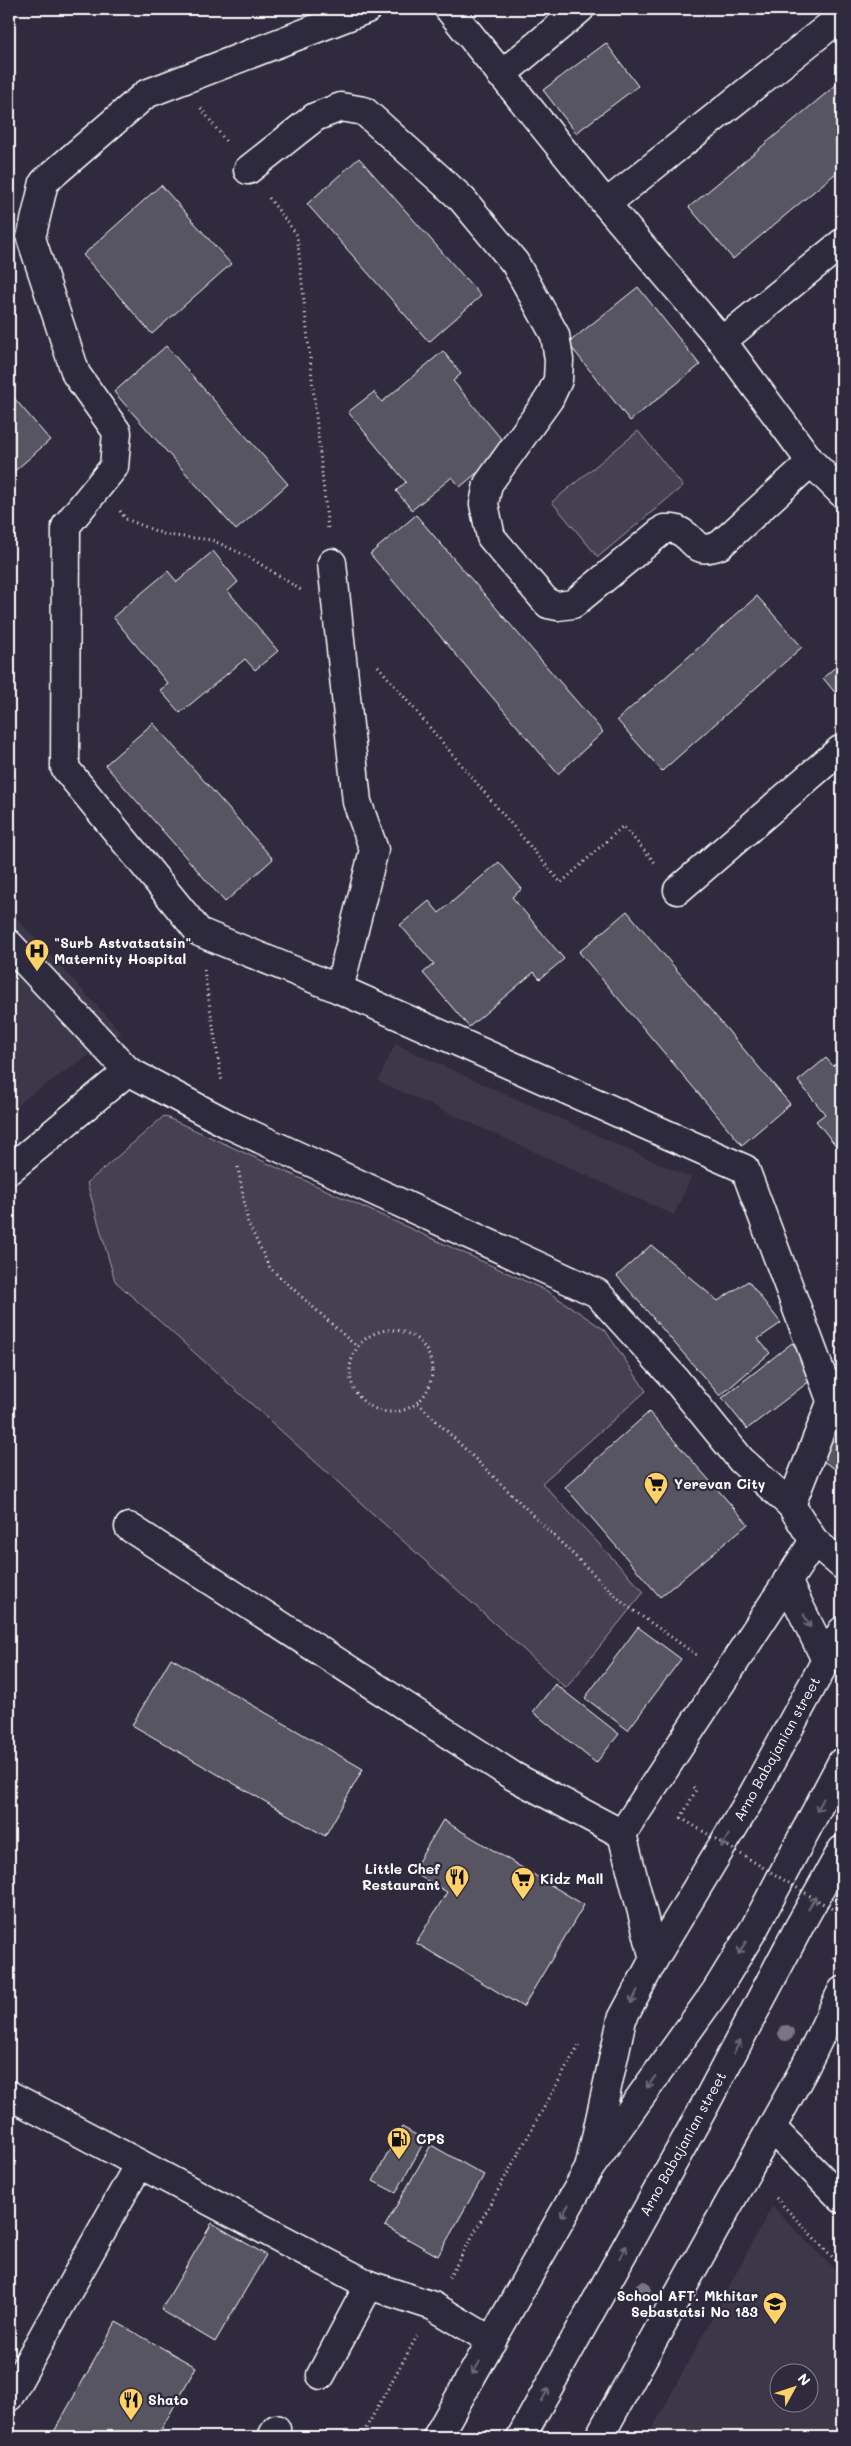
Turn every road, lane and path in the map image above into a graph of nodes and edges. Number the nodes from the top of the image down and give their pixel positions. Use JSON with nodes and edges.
{"nodes":[{"id":1,"x":367,"y":9,"type":"edge"},
{"id":2,"x":449,"y":9,"type":"edge"},
{"id":3,"x":580,"y":9,"type":"edge"},
{"id":4,"x":842,"y":16,"type":"edge"},
{"id":5,"x":501,"y":75,"type":"junction"},
{"id":6,"x":180,"y":80,"type":"junction"},
{"id":7,"x":248,"y":170,"type":"junction"},
{"id":8,"x":606,"y":204,"type":"junction"},
{"id":9,"x":842,"y":242,"type":"edge"},
{"id":10,"x":722,"y":341,"type":"junction"},
{"id":11,"x":811,"y":462,"type":"junction"},
{"id":12,"x":98,"y":487,"type":"junction"},
{"id":13,"x":842,"y":493,"type":"edge"},
{"id":14,"x":332,"y":563,"type":"joint"},
{"id":15,"x":291,"y":583,"type":"dead end"},
{"id":16,"x":376,"y":664,"type":"dead end"},
{"id":17,"x":842,"y":753,"type":"edge"},
{"id":18,"x":678,"y":890,"type":"joint"},
{"id":19,"x":199,"y":932,"type":"junction"},
{"id":20,"x":9,"y":944,"type":"edge"},
{"id":21,"x":338,"y":989,"type":"junction"},
{"id":22,"x":128,"y":1071,"type":"junction"},
{"id":23,"x":230,"y":1125,"type":"junction"},
{"id":24,"x":9,"y":1170,"type":"edge"},
{"id":25,"x":357,"y":1347,"type":"junction"},
{"id":26,"x":837,"y":1388,"type":"edge"},
{"id":27,"x":418,"y":1402,"type":"junction"},
{"id":28,"x":791,"y":1505,"type":"junction"},
{"id":29,"x":128,"y":1527,"type":"dead end"},
{"id":30,"x":814,"y":1541,"type":"junction"},
{"id":31,"x":842,"y":1565,"type":"edge"},
{"id":32,"x":787,"y":1581,"type":"junction"},
{"id":33,"x":842,"y":1631,"type":"edge"},
{"id":34,"x":826,"y":1660,"type":"junction"},
{"id":35,"x":725,"y":1675,"type":"junction"},
{"id":36,"x":842,"y":1762,"type":"edge"},
{"id":37,"x":696,"y":1790,"type":"dead end"},
{"id":38,"x":622,"y":1834,"type":"junction"},
{"id":39,"x":842,"y":1850,"type":"edge"},
{"id":40,"x":842,"y":1915,"type":"edge"},
{"id":41,"x":654,"y":1959,"type":"junction"},
{"id":42,"x":842,"y":1991,"type":"edge"},
{"id":43,"x":582,"y":2039,"type":"dead end"},
{"id":44,"x":9,"y":2095,"type":"edge"},
{"id":45,"x":772,"y":2128,"type":"junction"},
{"id":46,"x":842,"y":2138,"type":"edge"},
{"id":47,"x":840,"y":2143,"type":"dead end"},
{"id":48,"x":139,"y":2164,"type":"junction"},
{"id":49,"x":589,"y":2169,"type":"junction"},
{"id":50,"x":776,"y":2198,"type":"dead end"},
{"id":51,"x":842,"y":2199,"type":"edge"},
{"id":52,"x":842,"y":2267,"type":"edge"},
{"id":53,"x":369,"y":2285,"type":"junction"},
{"id":54,"x":433,"y":2306,"type":"junction"},
{"id":55,"x":492,"y":2341,"type":"junction"},
{"id":56,"x":320,"y":2375,"type":"dead end"},
{"id":57,"x":9,"y":2397,"type":"edge"},
{"id":58,"x":361,"y":2437,"type":"edge"},
{"id":59,"x":437,"y":2437,"type":"edge"},
{"id":60,"x":521,"y":2437,"type":"edge"},
{"id":61,"x":599,"y":2437,"type":"edge"}],
"edges":[{"from":1,"to":6,"type":"main road"},
{"from":2,"to":5,"type":"main road"},
{"from":3,"to":5,"type":"main road"},
{"from":4,"to":8,"type":"main road"},
{"from":5,"to":8,"type":"main road"},
{"from":6,"to":7,"type":"path"},
{"from":6,"to":12,"type":"main road"},
{"from":7,"to":11,"type":"main road"},
{"from":7,"to":14,"type":"path"},
{"from":8,"to":10,"type":"main road"},
{"from":9,"to":10,"type":"main road"},
{"from":10,"to":11,"type":"main road"},
{"from":11,"to":13,"type":"main road"},
{"from":12,"to":15,"type":"path"},
{"from":12,"to":19,"type":"main road"},
{"from":14,"to":21,"type":"main road"},
{"from":16,"to":18,"type":"path"},
{"from":17,"to":18,"type":"main road"},
{"from":19,"to":21,"type":"main road"},
{"from":19,"to":23,"type":"path"},
{"from":20,"to":22,"type":"main road"},
{"from":21,"to":26,"type":"main road"},
{"from":22,"to":23,"type":"main road"},
{"from":22,"to":24,"type":"main road"},
{"from":23,"to":25,"type":"path"},
{"from":23,"to":28,"type":"main road"},
{"from":25,"to":27,"type":"path"},
{"from":25,"to":27,"type":"path"},
{"from":26,"to":28,"type":"main road"},
{"from":27,"to":35,"type":"path"},
{"from":28,"to":30,"type":"main road"},
{"from":29,"to":38,"type":"main road"},
{"from":30,"to":31,"type":"main road"},
{"from":30,"to":32,"type":"main road"},
{"from":32,"to":34,"type":"main road","one_way":true},
{"from":32,"to":35,"type":"main road"},
{"from":33,"to":34,"type":"main road","name":"Arno Babajanian street"},
{"from":34,"to":41,"type":"main road","name":"Arno Babajanian street","one_way":true},
{"from":35,"to":38,"type":"main road"},
{"from":36,"to":49,"type":"main road","name":"Arno Babajanian street","one_way":true},
{"from":37,"to":40,"type":"path","bridge":true},
{"from":38,"to":41,"type":"main road"},
{"from":60,"to":39,"type":"main road","name":"Arno Babajanian street","one_way":true},
{"from":41,"to":49,"type":"main road","name":"Arno Babajanian street","one_way":true},
{"from":42,"to":45,"type":"main road"},
{"from":43,"to":54,"type":"path"},
{"from":44,"to":48,"type":"main road"},
{"from":45,"to":51,"type":"main road"},
{"from":45,"to":61,"type":"main road"},
{"from":46,"to":47,"type":"path"},
{"from":48,"to":53,"type":"main road"},
{"from":48,"to":57,"type":"main road"},
{"from":49,"to":55,"type":"main road","name":"Arno Babajanian street","one_way":true},
{"from":50,"to":52,"type":"path"},
{"from":53,"to":54,"type":"main road"},
{"from":53,"to":56,"type":"main road"},
{"from":54,"to":55,"type":"main road"},
{"from":54,"to":58,"type":"path"},
{"from":55,"to":59,"type":"main road","name":"Arno Babajanian street","one_way":true}]}
